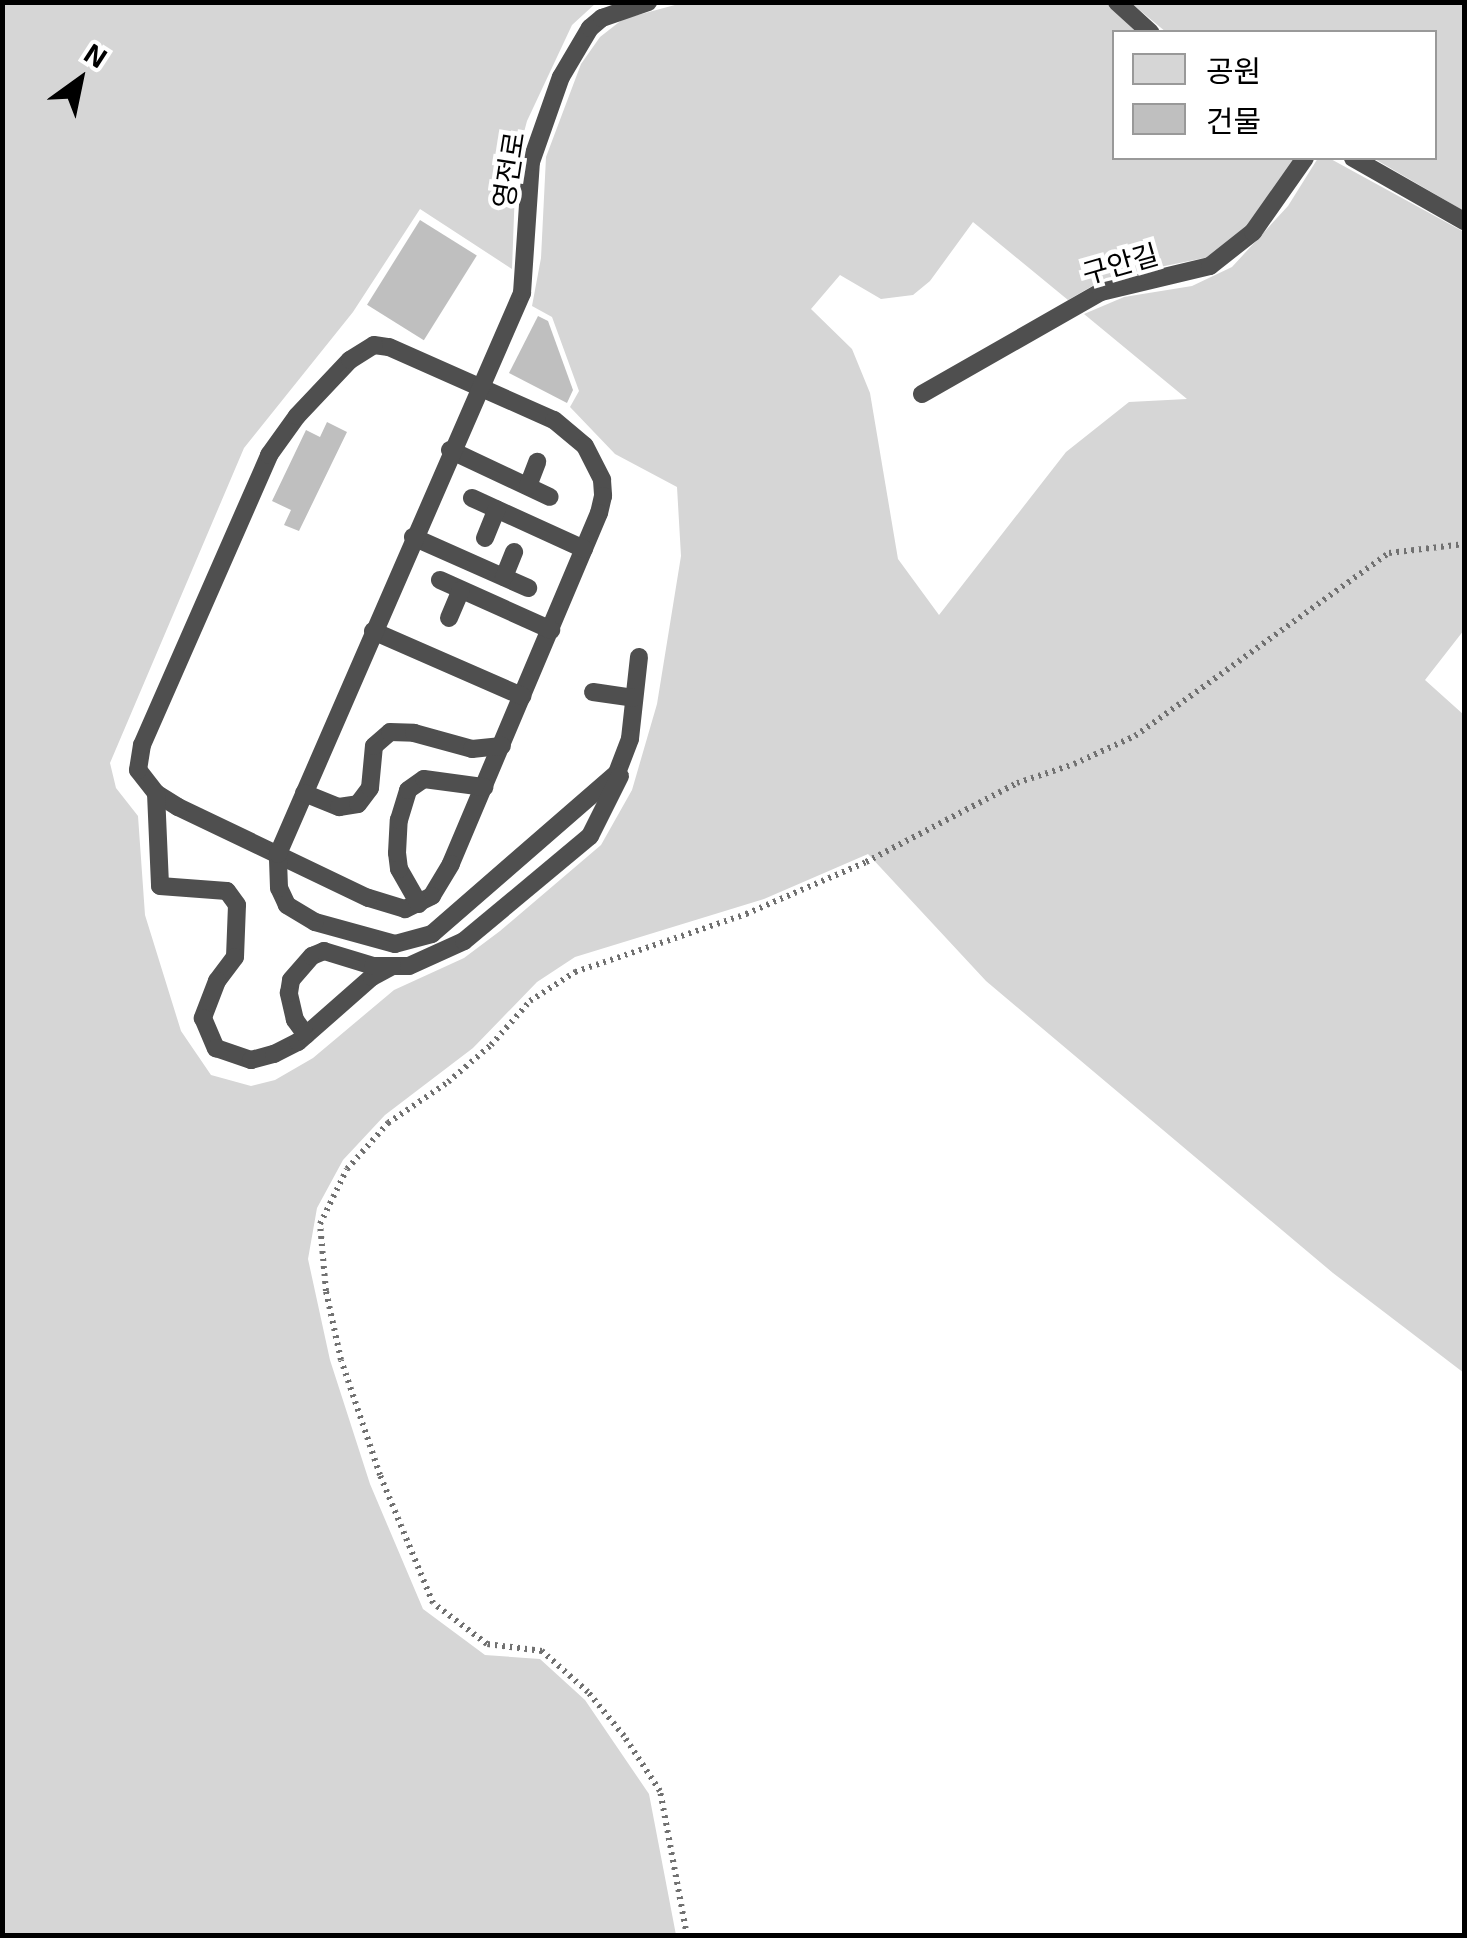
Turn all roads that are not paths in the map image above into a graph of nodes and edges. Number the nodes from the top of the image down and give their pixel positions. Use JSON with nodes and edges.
{"nodes":[{"id":1,"x":648,"y":2,"type":"edge"},
{"id":2,"x":1118,"y":2,"type":"edge"},
{"id":3,"x":1148,"y":30,"type":"edge"},
{"id":4,"x":1304,"y":160,"type":"edge"},
{"id":5,"x":1356,"y":160,"type":"edge"},
{"id":6,"x":1464,"y":221,"type":"edge"},
{"id":7,"x":478,"y":385,"type":"junction"},
{"id":8,"x":922,"y":394,"type":"dead end"},
{"id":9,"x":450,"y":450,"type":"junction"},
{"id":10,"x":538,"y":462,"type":"dead end"},
{"id":11,"x":528,"y":486,"type":"junction"},
{"id":12,"x":550,"y":496,"type":"dead end"},
{"id":13,"x":472,"y":498,"type":"dead end"},
{"id":14,"x":497,"y":509,"type":"junction"},
{"id":15,"x":414,"y":537,"type":"junction"},
{"id":16,"x":484,"y":538,"type":"dead end"},
{"id":17,"x":584,"y":549,"type":"junction"},
{"id":18,"x":514,"y":552,"type":"dead end"},
{"id":19,"x":504,"y":577,"type":"junction"},
{"id":20,"x":440,"y":580,"type":"dead end"},
{"id":21,"x":528,"y":588,"type":"dead end"},
{"id":22,"x":461,"y":590,"type":"junction"},
{"id":23,"x":449,"y":618,"type":"dead end"},
{"id":24,"x":550,"y":630,"type":"junction"},
{"id":25,"x":373,"y":631,"type":"junction"},
{"id":26,"x":639,"y":656,"type":"dead end"},
{"id":27,"x":593,"y":692,"type":"dead end"},
{"id":28,"x":522,"y":696,"type":"junction"},
{"id":29,"x":634,"y":698,"type":"junction"},
{"id":30,"x":502,"y":746,"type":"junction"},
{"id":31,"x":626,"y":757,"type":"junction"},
{"id":32,"x":484,"y":787,"type":"junction"},
{"id":33,"x":156,"y":793,"type":"junction"},
{"id":34,"x":304,"y":793,"type":"junction"},
{"id":35,"x":278,"y":854,"type":"junction"},
{"id":36,"x":419,"y":904,"type":"junction"},
{"id":37,"x":391,"y":967,"type":"junction"},
{"id":38,"x":306,"y":1035,"type":"junction"}],
"edges":[{"from":1,"to":7,"type":"lane","name":"영전로"},
{"from":2,"to":3,"type":"lane"},
{"from":4,"to":8,"type":"lane","name":"구안길"},
{"from":5,"to":6,"type":"lane"},
{"from":7,"to":9,"type":"lane","name":"영전로"},
{"from":7,"to":17,"type":"lane"},
{"from":7,"to":33,"type":"lane"},
{"from":9,"to":11,"type":"lane"},
{"from":9,"to":15,"type":"lane","name":"영전로"},
{"from":10,"to":11,"type":"lane"},
{"from":11,"to":12,"type":"lane"},
{"from":13,"to":14,"type":"lane"},
{"from":14,"to":16,"type":"lane"},
{"from":14,"to":17,"type":"lane"},
{"from":15,"to":19,"type":"lane"},
{"from":15,"to":25,"type":"lane","name":"영전로"},
{"from":17,"to":24,"type":"lane"},
{"from":18,"to":19,"type":"lane"},
{"from":19,"to":21,"type":"lane"},
{"from":20,"to":22,"type":"lane"},
{"from":22,"to":23,"type":"lane"},
{"from":22,"to":24,"type":"lane"},
{"from":24,"to":28,"type":"lane"},
{"from":25,"to":28,"type":"lane"},
{"from":25,"to":34,"type":"lane","name":"영전로"},
{"from":26,"to":29,"type":"lane"},
{"from":27,"to":29,"type":"lane"},
{"from":28,"to":30,"type":"lane"},
{"from":29,"to":31,"type":"lane"},
{"from":30,"to":32,"type":"lane"},
{"from":30,"to":34,"type":"lane"},
{"from":31,"to":35,"type":"lane"},
{"from":31,"to":37,"type":"lane"},
{"from":32,"to":36,"type":"lane"},
{"from":32,"to":36,"type":"lane"},
{"from":33,"to":35,"type":"lane"},
{"from":33,"to":38,"type":"lane"},
{"from":34,"to":35,"type":"lane","name":"영전로"},
{"from":35,"to":36,"type":"lane"},
{"from":37,"to":38,"type":"lane"},
{"from":37,"to":38,"type":"lane"}]}
